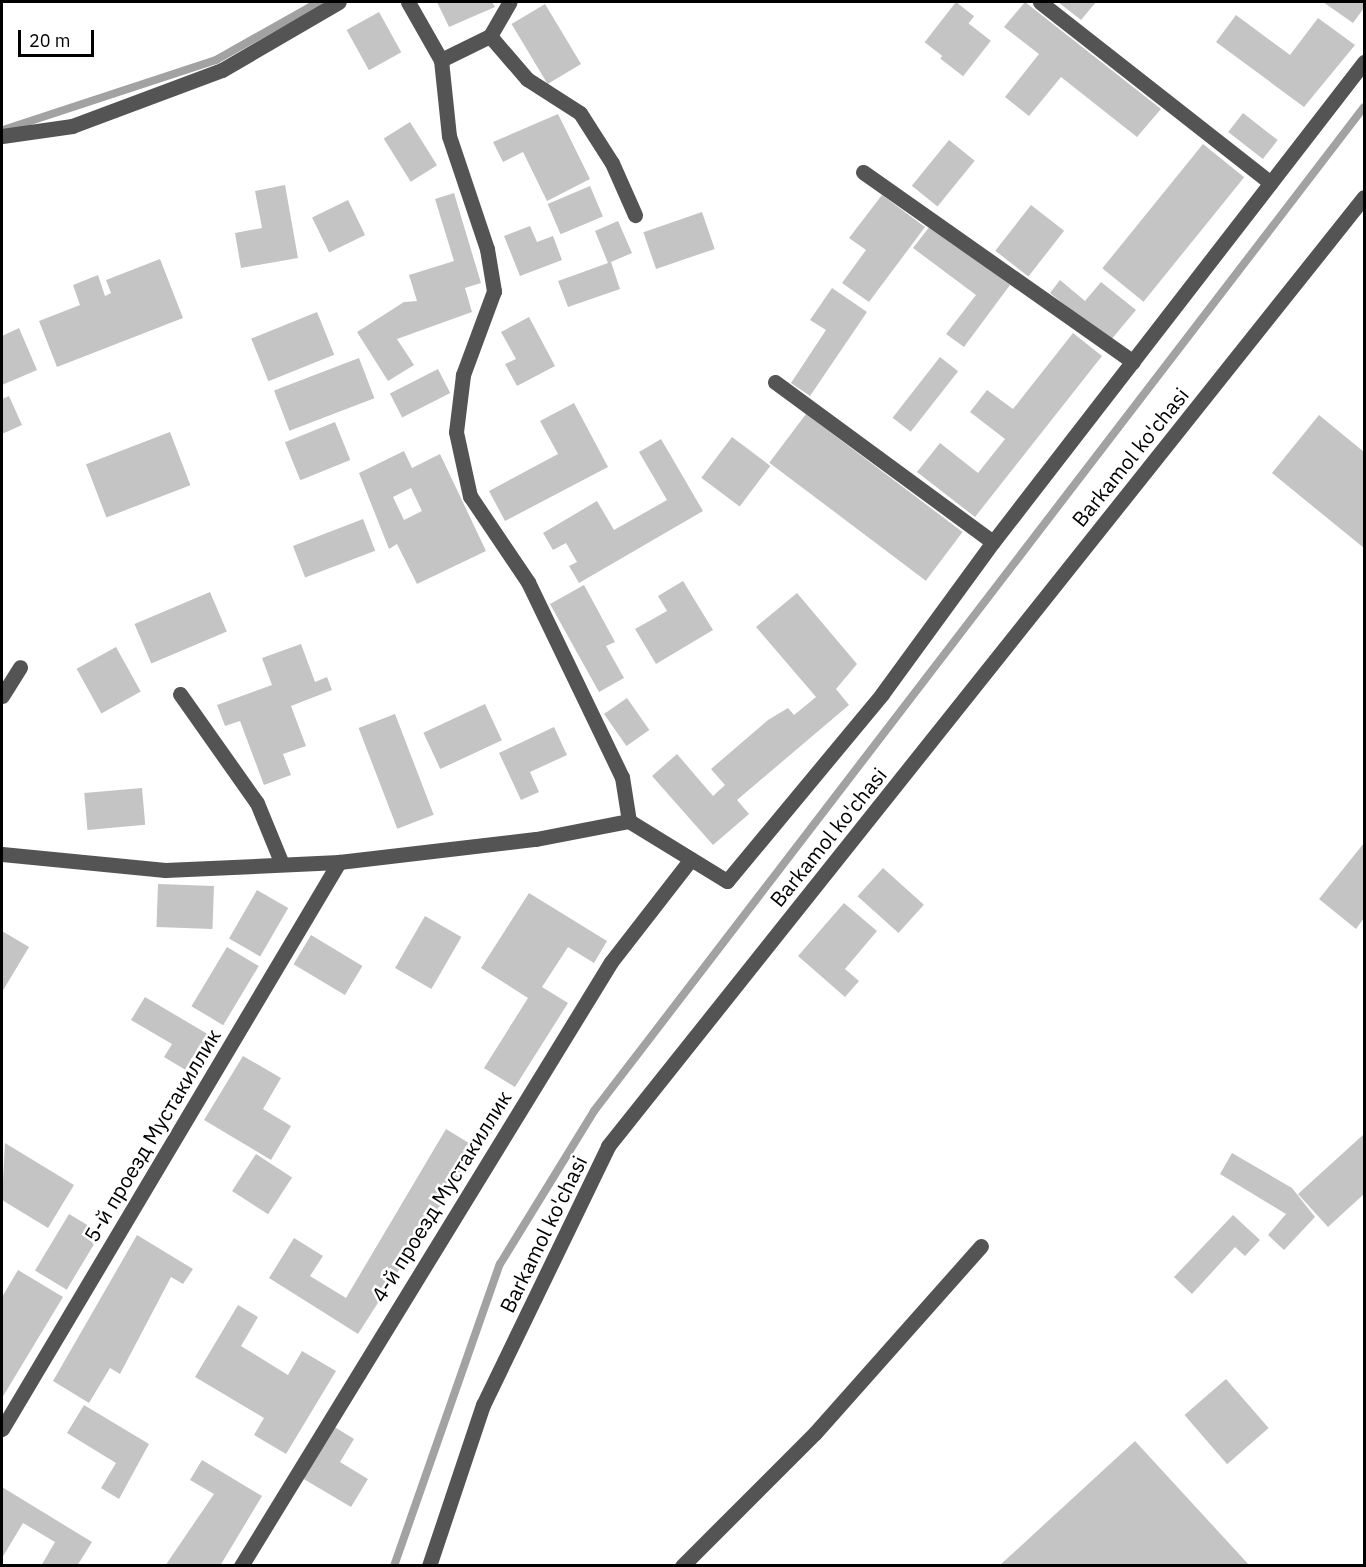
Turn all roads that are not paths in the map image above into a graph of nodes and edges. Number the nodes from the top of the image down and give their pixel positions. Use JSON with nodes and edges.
{"nodes":[{"id":1,"x":339,"y":2,"type":"edge"},
{"id":2,"x":408,"y":2,"type":"edge"},
{"id":3,"x":510,"y":2,"type":"edge"},
{"id":4,"x":1040,"y":2,"type":"edge"},
{"id":5,"x":490,"y":36,"type":"junction"},
{"id":6,"x":441,"y":60,"type":"junction"},
{"id":7,"x":1365,"y":62,"type":"edge"},
{"id":8,"x":2,"y":136,"type":"edge"},
{"id":9,"x":862,"y":172,"type":"dead end"},
{"id":10,"x":1271,"y":183,"type":"junction"},
{"id":11,"x":1365,"y":197,"type":"edge"},
{"id":12,"x":635,"y":215,"type":"dead end"},
{"id":13,"x":1133,"y":362,"type":"junction"},
{"id":14,"x":775,"y":382,"type":"dead end"},
{"id":15,"x":993,"y":542,"type":"junction"},
{"id":16,"x":20,"y":667,"type":"dead end"},
{"id":17,"x":180,"y":694,"type":"dead end"},
{"id":18,"x":2,"y":696,"type":"edge"},
{"id":19,"x":629,"y":821,"type":"junction"},
{"id":20,"x":3,"y":856,"type":"edge"},
{"id":21,"x":691,"y":859,"type":"junction"},
{"id":22,"x":339,"y":862,"type":"junction"},
{"id":23,"x":282,"y":864,"type":"junction"},
{"id":24,"x":981,"y":1245,"type":"dead end"},
{"id":25,"x":2,"y":1429,"type":"edge"},
{"id":26,"x":241,"y":1566,"type":"edge"},
{"id":27,"x":429,"y":1566,"type":"edge"},
{"id":28,"x":682,"y":1566,"type":"edge"}],
"edges":[{"from":1,"to":8,"type":"street"},
{"from":2,"to":6,"type":"street"},
{"from":3,"to":5,"type":"street"},
{"from":4,"to":10,"type":"street"},
{"from":5,"to":6,"type":"street"},
{"from":5,"to":12,"type":"street"},
{"from":6,"to":19,"type":"street"},
{"from":7,"to":10,"type":"street"},
{"from":9,"to":13,"type":"street"},
{"from":10,"to":13,"type":"street"},
{"from":11,"to":27,"type":"street","name":"Barkamol ko'chasi"},
{"from":13,"to":15,"type":"street"},
{"from":14,"to":15,"type":"street"},
{"from":15,"to":21,"type":"street"},
{"from":16,"to":18,"type":"street"},
{"from":17,"to":23,"type":"street"},
{"from":19,"to":21,"type":"street"},
{"from":19,"to":22,"type":"street"},
{"from":20,"to":23,"type":"street"},
{"from":21,"to":26,"type":"street","name":"4-й проезд Мустакиллик"},
{"from":22,"to":23,"type":"street"},
{"from":22,"to":25,"type":"street","name":"5-й проезд Мустакиллик"},
{"from":24,"to":28,"type":"street"}]}
